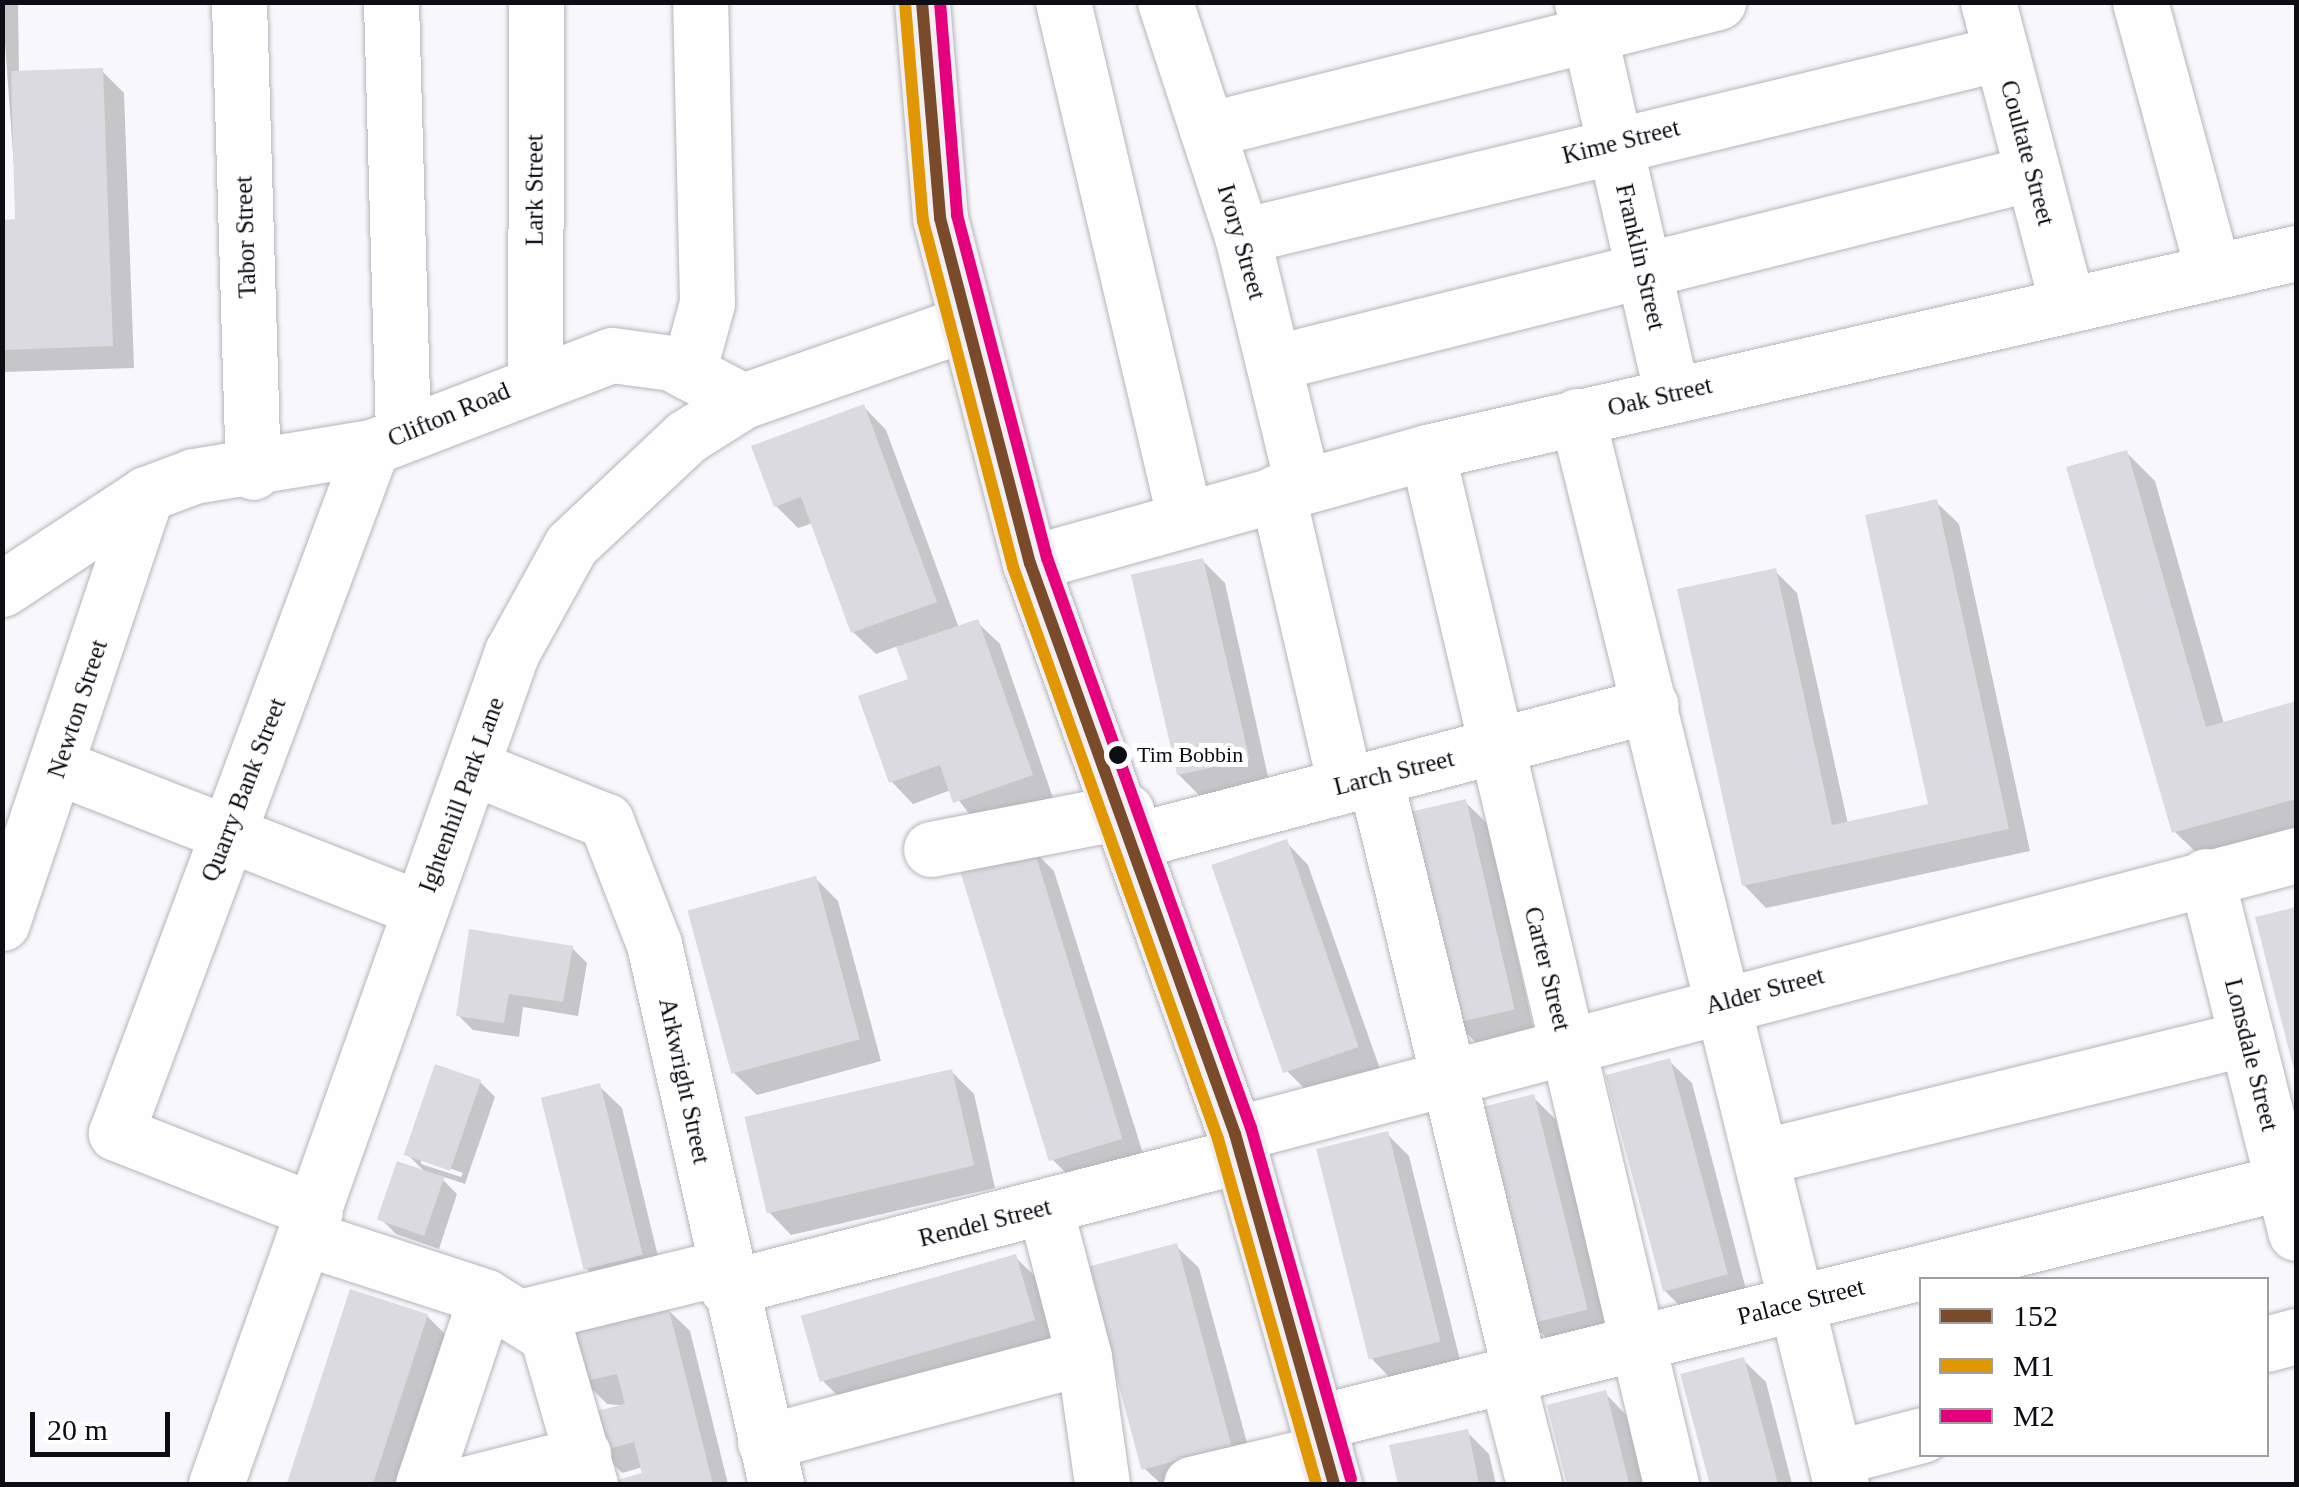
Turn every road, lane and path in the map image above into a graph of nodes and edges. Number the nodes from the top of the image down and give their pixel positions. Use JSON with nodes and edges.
{"nodes":[{"id":1,"x":239,"y":2,"type":"edge"},
{"id":2,"x":391,"y":2,"type":"edge"},
{"id":3,"x":536,"y":2,"type":"edge"},
{"id":4,"x":700,"y":2,"type":"edge"},
{"id":5,"x":922,"y":2,"type":"edge"},
{"id":6,"x":1165,"y":2,"type":"edge"},
{"id":7,"x":1718,"y":2,"type":"edge"},
{"id":8,"x":2140,"y":2,"type":"edge"},
{"id":9,"x":1066,"y":6,"type":"edge"},
{"id":10,"x":1586,"y":18,"type":"edge"},
{"id":11,"x":1994,"y":28,"type":"edge"},
{"id":12,"x":1207,"y":130,"type":"junction"},
{"id":13,"x":1614,"y":144,"type":"junction"},
{"id":14,"x":2032,"y":172,"type":"junction"},
{"id":15,"x":1242,"y":236,"type":"junction"},
{"id":16,"x":2296,"y":253,"type":"edge"},
{"id":17,"x":1642,"y":266,"type":"junction"},
{"id":18,"x":2213,"y":271,"type":"junction"},
{"id":19,"x":2066,"y":304,"type":"junction"},
{"id":20,"x":964,"y":324,"type":"junction"},
{"id":21,"x":1273,"y":363,"type":"junction"},
{"id":22,"x":688,"y":372,"type":"junction"},
{"id":23,"x":535,"y":378,"type":"junction"},
{"id":24,"x":1672,"y":394,"type":"junction"},
{"id":25,"x":743,"y":401,"type":"junction"},
{"id":26,"x":1577,"y":416,"type":"junction"},
{"id":27,"x":388,"y":441,"type":"junction"},
{"id":28,"x":1427,"y":452,"type":"junction"},
{"id":29,"x":253,"y":472,"type":"junction"},
{"id":30,"x":1290,"y":488,"type":"junction"},
{"id":31,"x":146,"y":494,"type":"junction"},
{"id":32,"x":1184,"y":515,"type":"junction"},
{"id":33,"x":1030,"y":563,"type":"junction"},
{"id":34,"x":2,"y":589,"type":"edge"},
{"id":35,"x":1652,"y":705,"type":"junction"},
{"id":36,"x":1492,"y":748,"type":"junction"},
{"id":37,"x":61,"y":768,"type":"junction"},
{"id":38,"x":474,"y":768,"type":"junction"},
{"id":39,"x":1360,"y":781,"type":"junction"},
{"id":40,"x":1131,"y":826,"type":"junction"},
{"id":41,"x":229,"y":830,"type":"junction"},
{"id":42,"x":931,"y":849,"type":"dead end"},
{"id":43,"x":2296,"y":855,"type":"edge"},
{"id":44,"x":2206,"y":876,"type":"junction"},
{"id":45,"x":420,"y":909,"type":"junction"},
{"id":46,"x":2,"y":922,"type":"edge"},
{"id":47,"x":1726,"y":1001,"type":"junction"},
{"id":48,"x":2247,"y":1038,"type":"junction"},
{"id":49,"x":1565,"y":1042,"type":"junction"},
{"id":50,"x":1444,"y":1077,"type":"junction"},
{"id":51,"x":1239,"y":1145,"type":"junction"},
{"id":52,"x":1761,"y":1157,"type":"junction"},
{"id":53,"x":1045,"y":1208,"type":"junction"},
{"id":54,"x":2290,"y":1208,"type":"edge"},
{"id":55,"x":310,"y":1224,"type":"junction"},
{"id":56,"x":725,"y":1277,"type":"junction"},
{"id":57,"x":1934,"y":1277,"type":"edge"},
{"id":58,"x":1919,"y":1280,"type":"edge"},
{"id":59,"x":1795,"y":1304,"type":"junction"},
{"id":60,"x":505,"y":1307,"type":"junction"},
{"id":61,"x":2296,"y":1336,"type":"edge"},
{"id":62,"x":1638,"y":1342,"type":"junction"},
{"id":63,"x":2269,"y":1343,"type":"edge"},
{"id":64,"x":1084,"y":1356,"type":"junction"},
{"id":65,"x":1513,"y":1372,"type":"junction"},
{"id":66,"x":1919,"y":1436,"type":"edge"},
{"id":67,"x":1326,"y":1453,"type":"edge"},
{"id":68,"x":771,"y":1463,"type":"edge"},
{"id":69,"x":586,"y":1470,"type":"edge"},
{"id":70,"x":1838,"y":1471,"type":"edge"},
{"id":71,"x":216,"y":1484,"type":"edge"},
{"id":72,"x":424,"y":1484,"type":"edge"},
{"id":73,"x":465,"y":1484,"type":"edge"},
{"id":74,"x":1102,"y":1484,"type":"edge"},
{"id":75,"x":1191,"y":1484,"type":"edge"},
{"id":76,"x":1534,"y":1484,"type":"edge"},
{"id":77,"x":1672,"y":1484,"type":"edge"}],
"edges":[{"from":1,"to":29,"type":"street","name":"Tabor Street"},
{"from":2,"to":27,"type":"street"},
{"from":3,"to":23,"type":"street","name":"Lark Street"},
{"from":4,"to":22,"type":"street"},
{"from":5,"to":20,"type":"main road"},
{"from":6,"to":12,"type":"street","name":"Ivory Street"},
{"from":7,"to":10,"type":"street"},
{"from":8,"to":18,"type":"street"},
{"from":9,"to":32,"type":"street"},
{"from":10,"to":12,"type":"street"},
{"from":10,"to":13,"type":"street","name":"Franklin Street"},
{"from":11,"to":13,"type":"street","name":"Kime Street"},
{"from":11,"to":14,"type":"street","name":"Coultate Street"},
{"from":12,"to":15,"type":"street","name":"Ivory Street"},
{"from":13,"to":15,"type":"street","name":"Kime Street"},
{"from":13,"to":17,"type":"street","name":"Franklin Street"},
{"from":14,"to":17,"type":"street"},
{"from":14,"to":19,"type":"street","name":"Coultate Street"},
{"from":15,"to":21,"type":"street","name":"Ivory Street"},
{"from":16,"to":18,"type":"street","name":"Oak Street"},
{"from":17,"to":21,"type":"street"},
{"from":17,"to":24,"type":"street","name":"Franklin Street"},
{"from":18,"to":19,"type":"street","name":"Oak Street"},
{"from":19,"to":24,"type":"street","name":"Oak Street"},
{"from":20,"to":25,"type":"street","name":"Ightenhill Park Lane"},
{"from":20,"to":33,"type":"main road"},
{"from":21,"to":30,"type":"street","name":"Ivory Street"},
{"from":22,"to":23,"type":"street","name":"Clifton Road"},
{"from":22,"to":25,"type":"street","name":"Clifton Road"},
{"from":23,"to":27,"type":"street","name":"Clifton Road"},
{"from":24,"to":26,"type":"street","name":"Oak Street"},
{"from":25,"to":38,"type":"street","name":"Ightenhill Park Lane"},
{"from":26,"to":28,"type":"street","name":"Oak Street"},
{"from":26,"to":35,"type":"street"},
{"from":27,"to":29,"type":"street","name":"Clifton Road"},
{"from":27,"to":41,"type":"street","name":"Quarry Bank Street"},
{"from":28,"to":30,"type":"street","name":"Oak Street"},
{"from":28,"to":36,"type":"street","name":"Carter Street"},
{"from":29,"to":31,"type":"street","name":"Clifton Road"},
{"from":30,"to":32,"type":"street","name":"Oak Street"},
{"from":30,"to":39,"type":"street","name":"Ivory Street"},
{"from":31,"to":34,"type":"street","name":"Clifton Road"},
{"from":31,"to":37,"type":"street","name":"Newton Street"},
{"from":32,"to":33,"type":"street","name":"Oak Street"},
{"from":33,"to":40,"type":"main road"},
{"from":35,"to":36,"type":"street","name":"Larch Street"},
{"from":35,"to":47,"type":"street"},
{"from":36,"to":39,"type":"street","name":"Larch Street"},
{"from":36,"to":49,"type":"street","name":"Carter Street"},
{"from":37,"to":41,"type":"street"},
{"from":37,"to":46,"type":"street","name":"Newton Street"},
{"from":38,"to":45,"type":"street","name":"Ightenhill Park Lane"},
{"from":38,"to":56,"type":"street","name":"Arkwright Street"},
{"from":39,"to":40,"type":"street","name":"Larch Street"},
{"from":39,"to":50,"type":"street","name":"Ivory Street"},
{"from":40,"to":42,"type":"street","name":"Larch Street"},
{"from":40,"to":51,"type":"main road"},
{"from":41,"to":45,"type":"street"},
{"from":41,"to":55,"type":"street","name":"Quarry Bank Street"},
{"from":43,"to":44,"type":"street","name":"Alder Street"},
{"from":44,"to":47,"type":"street","name":"Alder Street"},
{"from":44,"to":48,"type":"street","name":"Lonsdale Street"},
{"from":45,"to":55,"type":"street","name":"Ightenhill Park Lane"},
{"from":47,"to":49,"type":"street","name":"Alder Street"},
{"from":47,"to":52,"type":"street"},
{"from":48,"to":52,"type":"street"},
{"from":48,"to":54,"type":"street","name":"Lonsdale Street"},
{"from":49,"to":50,"type":"street","name":"Alder Street"},
{"from":49,"to":62,"type":"street","name":"Carter Street"},
{"from":50,"to":51,"type":"street","name":"Alder Street"},
{"from":50,"to":65,"type":"street","name":"Ivory Street"},
{"from":51,"to":53,"type":"street","name":"Rendel Street"},
{"from":51,"to":67,"type":"main road"},
{"from":52,"to":59,"type":"street"},
{"from":53,"to":56,"type":"street","name":"Rendel Street"},
{"from":53,"to":64,"type":"street"},
{"from":54,"to":57,"type":"street","name":"Palace Street"},
{"from":55,"to":60,"type":"street"},
{"from":55,"to":71,"type":"street","name":"Ightenhill Park Lane"},
{"from":56,"to":60,"type":"street","name":"Rendel Street"},
{"from":56,"to":68,"type":"street","name":"Arkwright Street"},
{"from":58,"to":59,"type":"street","name":"Palace Street"},
{"from":59,"to":62,"type":"street","name":"Palace Street"},
{"from":59,"to":70,"type":"street"},
{"from":60,"to":69,"type":"street"},
{"from":60,"to":72,"type":"street"},
{"from":61,"to":63,"type":"street"},
{"from":62,"to":65,"type":"street","name":"Palace Street"},
{"from":62,"to":77,"type":"street","name":"Carter Street"},
{"from":64,"to":68,"type":"street"},
{"from":64,"to":74,"type":"street"},
{"from":65,"to":67,"type":"street","name":"Palace Street"},
{"from":65,"to":76,"type":"street","name":"Ivory Street"},
{"from":66,"to":70,"type":"street"},
{"from":67,"to":75,"type":"street","name":"Palace Street"},
{"from":69,"to":73,"type":"street"}]}
